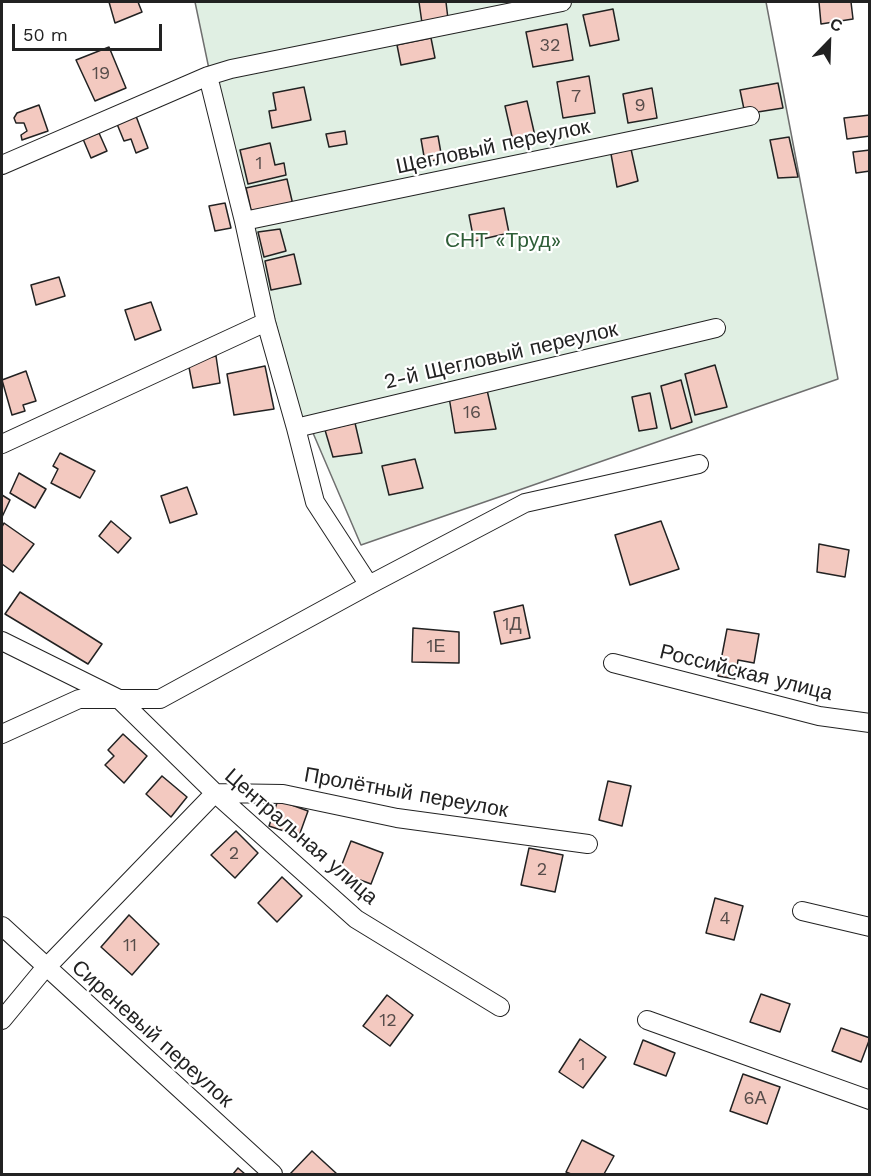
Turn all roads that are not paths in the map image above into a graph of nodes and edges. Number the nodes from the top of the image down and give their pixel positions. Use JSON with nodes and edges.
{"nodes":[{"id":1,"x":562,"y":2,"type":"edge"},
{"id":2,"x":208,"y":76,"type":"junction"},
{"id":3,"x":750,"y":116,"type":"dead end"},
{"id":4,"x":2,"y":165,"type":"edge"},
{"id":5,"x":244,"y":221,"type":"junction"},
{"id":6,"x":266,"y":322,"type":"junction"},
{"id":7,"x":716,"y":328,"type":"dead end"},
{"id":8,"x":296,"y":428,"type":"junction"},
{"id":9,"x":2,"y":444,"type":"edge"},
{"id":10,"x":699,"y":464,"type":"dead end"},
{"id":11,"x":369,"y":585,"type":"junction"},
{"id":12,"x":2,"y":641,"type":"edge"},
{"id":13,"x":613,"y":663,"type":"dead end"},
{"id":14,"x":119,"y":699,"type":"junction"},
{"id":15,"x":870,"y":723,"type":"edge"},
{"id":16,"x":2,"y":734,"type":"edge"},
{"id":17,"x":215,"y":792,"type":"junction"},
{"id":18,"x":588,"y":844,"type":"dead end"},
{"id":19,"x":802,"y":912,"type":"dead end"},
{"id":20,"x":2,"y":926,"type":"edge"},
{"id":21,"x":870,"y":927,"type":"edge"},
{"id":22,"x":46,"y":968,"type":"junction"},
{"id":23,"x":500,"y":1007,"type":"dead end"},
{"id":24,"x":2,"y":1020,"type":"edge"},
{"id":25,"x":647,"y":1020,"type":"dead end"},
{"id":26,"x":870,"y":1100,"type":"edge"},
{"id":27,"x":273,"y":1174,"type":"edge"}],
"edges":[{"from":1,"to":2,"type":"street"},
{"from":2,"to":4,"type":"street"},
{"from":2,"to":5,"type":"street"},
{"from":3,"to":5,"type":"street","name":"Щегловый переулок"},
{"from":5,"to":6,"type":"street"},
{"from":6,"to":8,"type":"street"},
{"from":6,"to":9,"type":"street"},
{"from":7,"to":8,"type":"street","name":"2-й Щегловый переулок"},
{"from":8,"to":11,"type":"street"},
{"from":10,"to":11,"type":"street"},
{"from":11,"to":14,"type":"street"},
{"from":12,"to":14,"type":"street"},
{"from":13,"to":15,"type":"street","name":"Российская улица"},
{"from":14,"to":16,"type":"street"},
{"from":14,"to":17,"type":"street","name":"Центральная улица"},
{"from":17,"to":18,"type":"street","name":"Пролётный переулок"},
{"from":17,"to":22,"type":"street"},
{"from":17,"to":23,"type":"street","name":"Центральная улица"},
{"from":19,"to":21,"type":"street"},
{"from":20,"to":22,"type":"street","name":"Сиреневый переулок"},
{"from":22,"to":24,"type":"street"},
{"from":22,"to":27,"type":"street","name":"Сиреневый переулок"},
{"from":25,"to":26,"type":"street"}]}
